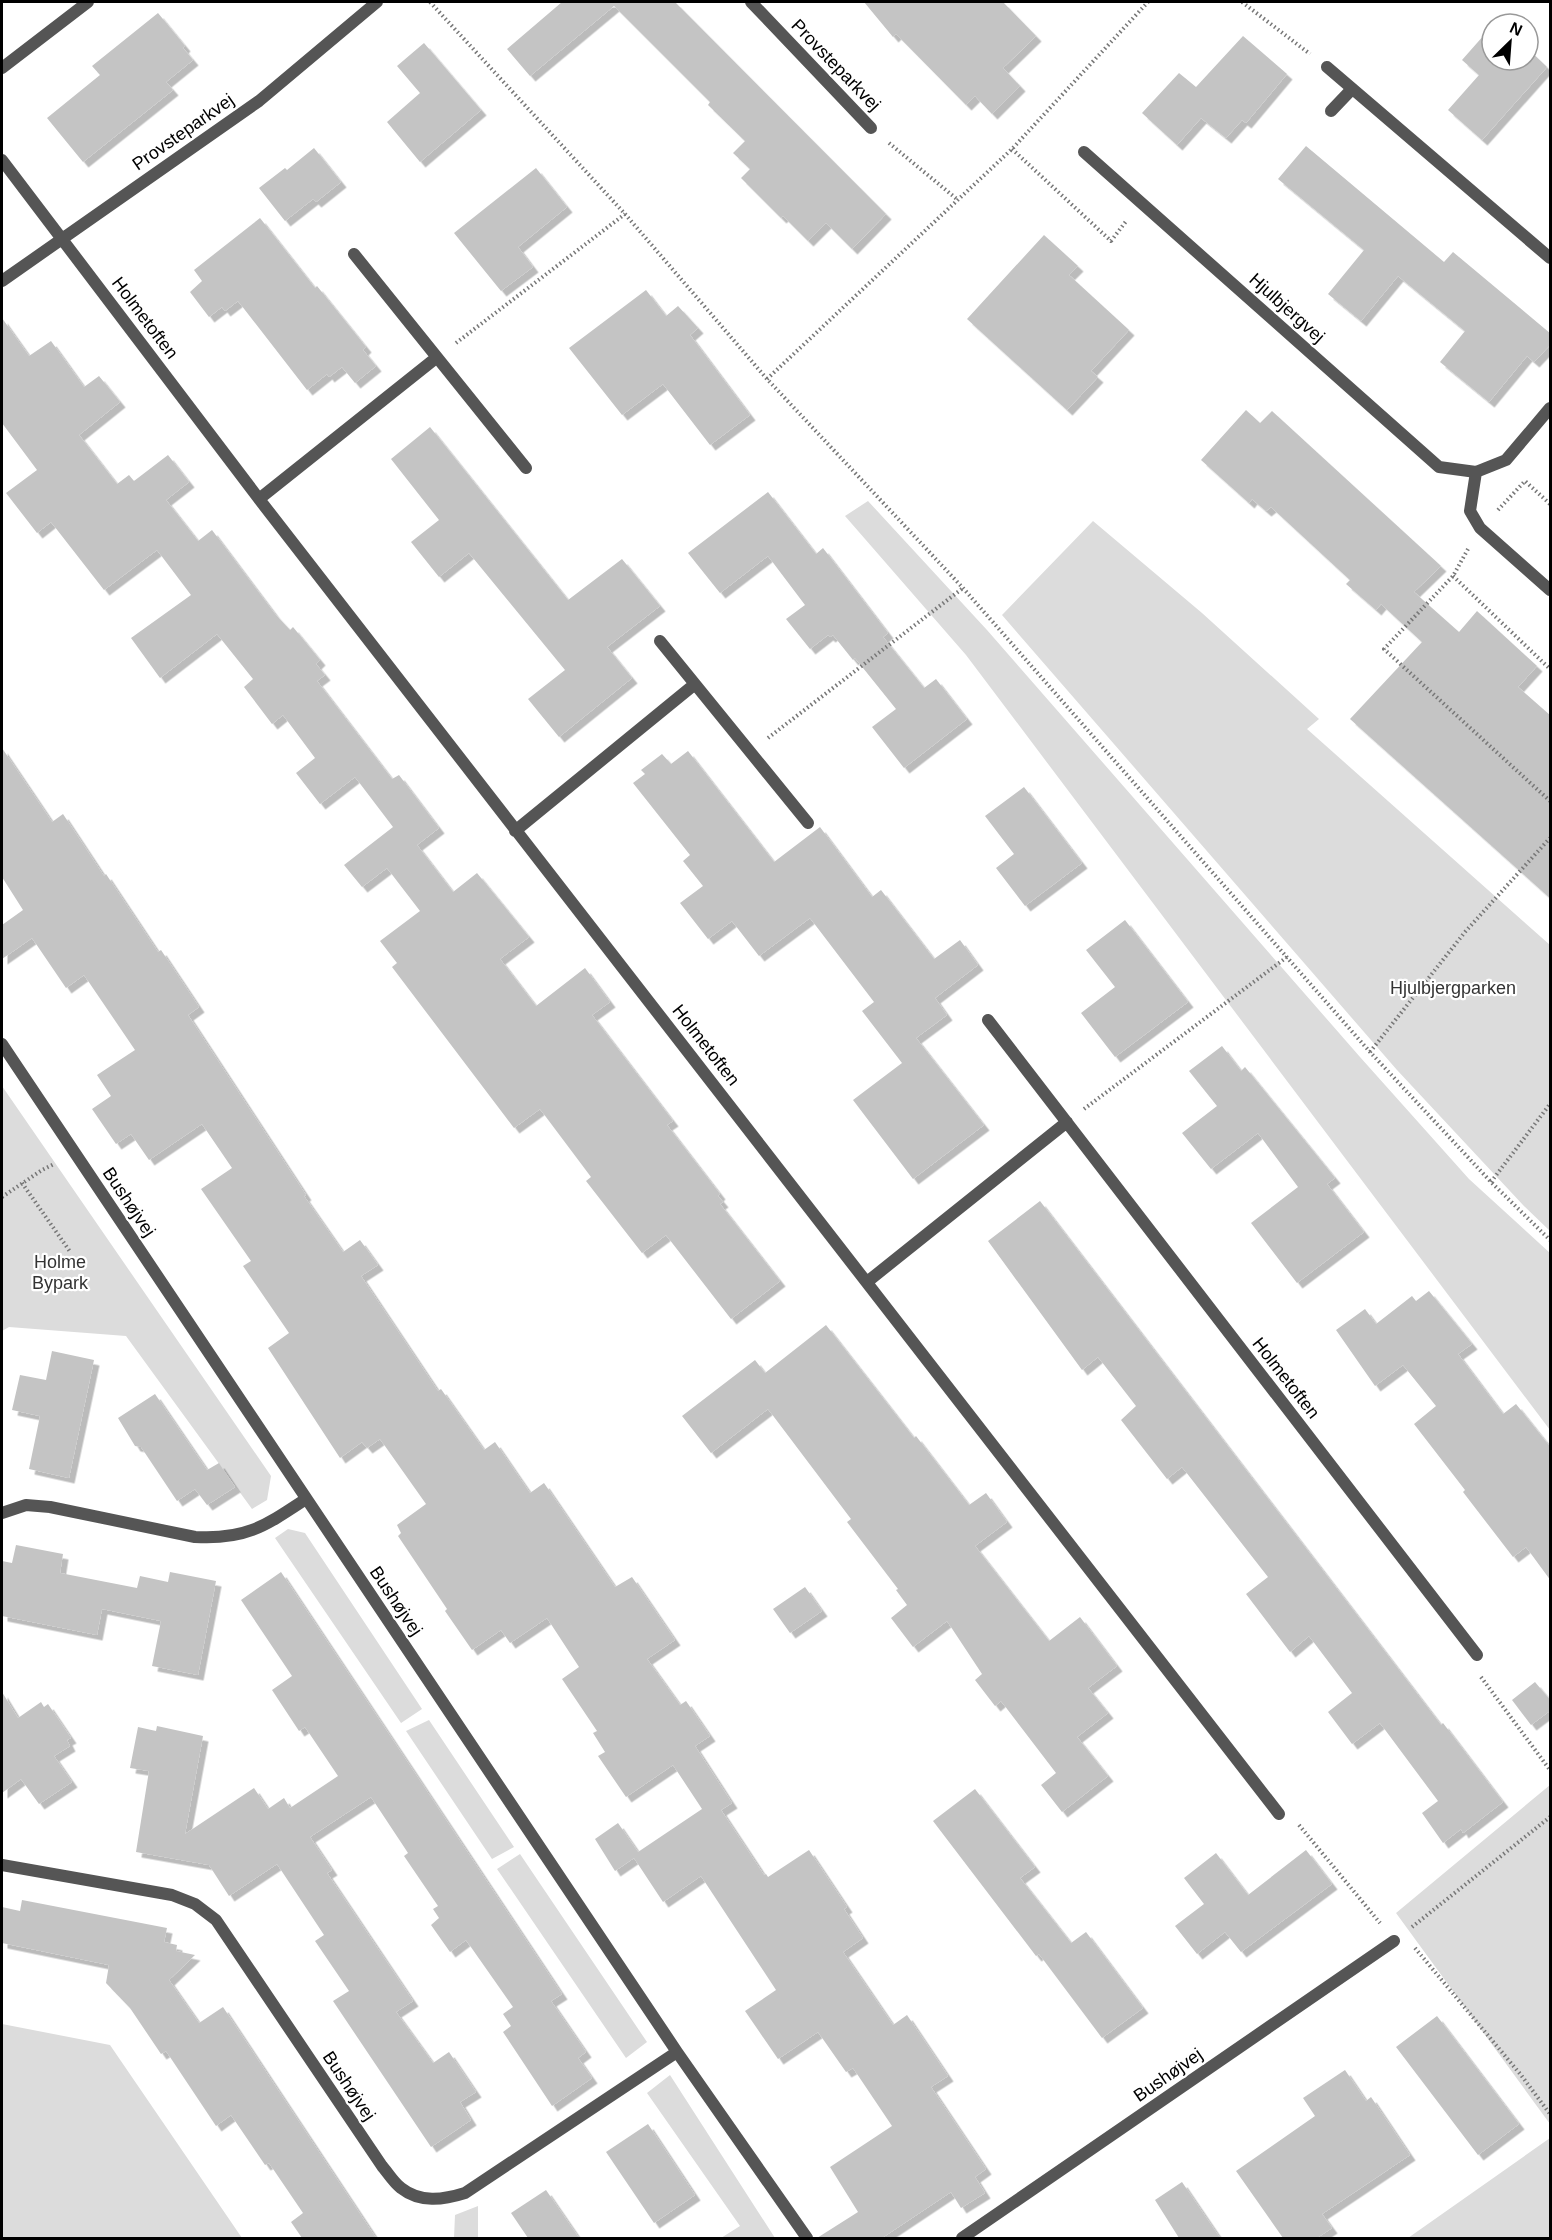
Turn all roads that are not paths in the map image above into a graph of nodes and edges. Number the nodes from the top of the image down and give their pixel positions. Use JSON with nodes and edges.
{"nodes":[{"id":1,"x":88,"y":2,"type":"edge"},
{"id":2,"x":377,"y":2,"type":"edge"},
{"id":3,"x":751,"y":2,"type":"edge"},
{"id":4,"x":1328,"y":67,"type":"road end"},
{"id":5,"x":2,"y":69,"type":"edge"},
{"id":6,"x":1352,"y":89,"type":"junction"},
{"id":7,"x":1331,"y":111,"type":"dead end"},
{"id":8,"x":871,"y":128,"type":"road end"},
{"id":9,"x":1084,"y":152,"type":"dead end"},
{"id":10,"x":2,"y":160,"type":"edge"},
{"id":11,"x":62,"y":238,"type":"junction"},
{"id":12,"x":354,"y":254,"type":"dead end"},
{"id":13,"x":1551,"y":258,"type":"edge"},
{"id":14,"x":2,"y":281,"type":"edge"},
{"id":15,"x":436,"y":358,"type":"junction"},
{"id":16,"x":1551,"y":408,"type":"edge"},
{"id":17,"x":526,"y":468,"type":"dead end"},
{"id":18,"x":1476,"y":472,"type":"junction"},
{"id":19,"x":259,"y":499,"type":"junction"},
{"id":20,"x":1551,"y":590,"type":"edge"},
{"id":21,"x":660,"y":641,"type":"dead end"},
{"id":22,"x":695,"y":684,"type":"junction"},
{"id":23,"x":808,"y":823,"type":"dead end"},
{"id":24,"x":515,"y":831,"type":"junction"},
{"id":25,"x":988,"y":1020,"type":"dead end"},
{"id":26,"x":2,"y":1044,"type":"edge"},
{"id":27,"x":1067,"y":1122,"type":"junction"},
{"id":28,"x":867,"y":1282,"type":"junction"},
{"id":29,"x":306,"y":1499,"type":"junction"},
{"id":30,"x":2,"y":1513,"type":"edge"},
{"id":31,"x":1477,"y":1655,"type":"road end"},
{"id":32,"x":1279,"y":1814,"type":"road end"},
{"id":33,"x":2,"y":1865,"type":"edge"},
{"id":34,"x":1395,"y":1941,"type":"road end"},
{"id":35,"x":677,"y":2052,"type":"junction"},
{"id":36,"x":807,"y":2238,"type":"edge"},
{"id":37,"x":962,"y":2238,"type":"edge"}],
"edges":[{"from":1,"to":5,"type":"street"},
{"from":2,"to":11,"type":"street","name":"Provsteparkvej"},
{"from":3,"to":8,"type":"street","name":"Provsteparkvej"},
{"from":4,"to":6,"type":"street"},
{"from":6,"to":7,"type":"street"},
{"from":6,"to":13,"type":"street"},
{"from":9,"to":18,"type":"street","name":"Hjulbjergvej"},
{"from":10,"to":11,"type":"street","name":"Holmetoften"},
{"from":11,"to":14,"type":"street","name":"Provsteparkvej"},
{"from":11,"to":19,"type":"street","name":"Holmetoften"},
{"from":12,"to":15,"type":"street"},
{"from":15,"to":17,"type":"street"},
{"from":15,"to":19,"type":"street"},
{"from":16,"to":18,"type":"street","name":"Hjulbjergvej"},
{"from":18,"to":20,"type":"street"},
{"from":19,"to":24,"type":"street","name":"Holmetoften"},
{"from":21,"to":22,"type":"street"},
{"from":22,"to":23,"type":"street"},
{"from":22,"to":24,"type":"street"},
{"from":24,"to":28,"type":"street","name":"Holmetoften"},
{"from":25,"to":27,"type":"street","name":"Holmetoften"},
{"from":26,"to":29,"type":"street","name":"Bushøjvej"},
{"from":27,"to":28,"type":"street"},
{"from":27,"to":31,"type":"street","name":"Holmetoften"},
{"from":28,"to":32,"type":"street","name":"Holmetoften"},
{"from":29,"to":30,"type":"street"},
{"from":29,"to":35,"type":"street","name":"Bushøjvej"},
{"from":33,"to":35,"type":"street","name":"Bushøjvej"},
{"from":34,"to":37,"type":"street","name":"Bushøjvej"},
{"from":35,"to":36,"type":"street","name":"Bushøjvej"}]}
